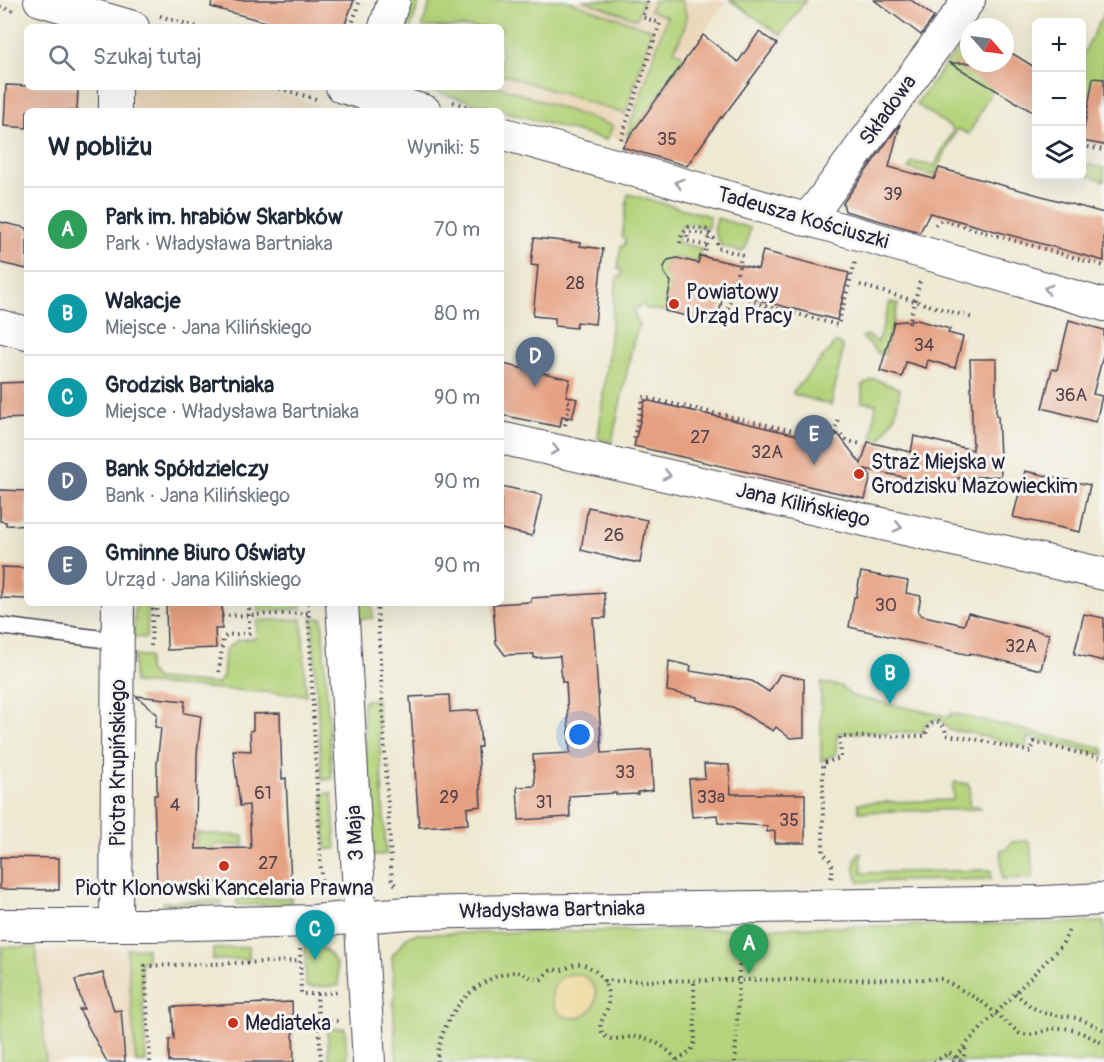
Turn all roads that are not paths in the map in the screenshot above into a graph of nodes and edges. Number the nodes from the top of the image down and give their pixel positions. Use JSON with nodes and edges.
{"nodes":[{"id":1,"x":40,"y":0,"type":"edge"},
{"id":2,"x":394,"y":0,"type":"edge"},
{"id":3,"x":969,"y":0,"type":"edge"},
{"id":4,"x":119,"y":24,"type":"edge"},
{"id":5,"x":386,"y":24,"type":"edge"},
{"id":6,"x":115,"y":90,"type":"edge"},
{"id":7,"x":349,"y":92,"type":"edge"},
{"id":8,"x":115,"y":108,"type":"edge"},
{"id":9,"x":413,"y":108,"type":"edge"},
{"id":10,"x":504,"y":134,"type":"edge"},
{"id":11,"x":806,"y":220,"type":"junction"},
{"id":12,"x":1104,"y":305,"type":"edge"},
{"id":13,"x":0,"y":326,"type":"edge"},
{"id":14,"x":24,"y":332,"type":"edge"},
{"id":15,"x":504,"y":439,"type":"edge"},
{"id":16,"x":1104,"y":574,"type":"edge"},
{"id":17,"x":118,"y":606,"type":"edge"},
{"id":18,"x":330,"y":608,"type":"edge"},
{"id":19,"x":0,"y":626,"type":"edge"},
{"id":20,"x":118,"y":641,"type":"junction"},
{"id":21,"x":1104,"y":899,"type":"edge"},
{"id":22,"x":360,"y":916,"type":"junction"},
{"id":23,"x":116,"y":924,"type":"junction"},
{"id":24,"x":0,"y":925,"type":"edge"},
{"id":25,"x":369,"y":1062,"type":"edge"}],
"edges":[{"from":1,"to":4,"type":"street"},
{"from":2,"to":5,"type":"street"},
{"from":3,"to":11,"type":"street","name":"Składowa"},
{"from":6,"to":8,"type":"street"},
{"from":7,"to":9,"type":"street"},
{"from":11,"to":10,"type":"street","name":"Tadeusza Kościuszki","one_way":true},
{"from":12,"to":11,"type":"street","name":"Tadeusza Kościuszki","one_way":true},
{"from":13,"to":14,"type":"street"},
{"from":15,"to":16,"type":"street","name":"Jana Kilińskiego","one_way":true},
{"from":17,"to":20,"type":"street","name":"Piotra Krupińskiego"},
{"from":18,"to":22,"type":"street","name":"3 Maja"},
{"from":19,"to":20,"type":"lane"},
{"from":20,"to":23,"type":"street","name":"Piotra Krupińskiego"},
{"from":21,"to":22,"type":"street","name":"Władysława Bartniaka"},
{"from":22,"to":23,"type":"street","name":"Władysława Bartniaka"},
{"from":22,"to":25,"type":"street","name":"3 Maja"},
{"from":23,"to":24,"type":"street","name":"Władysława Bartniaka"}]}
